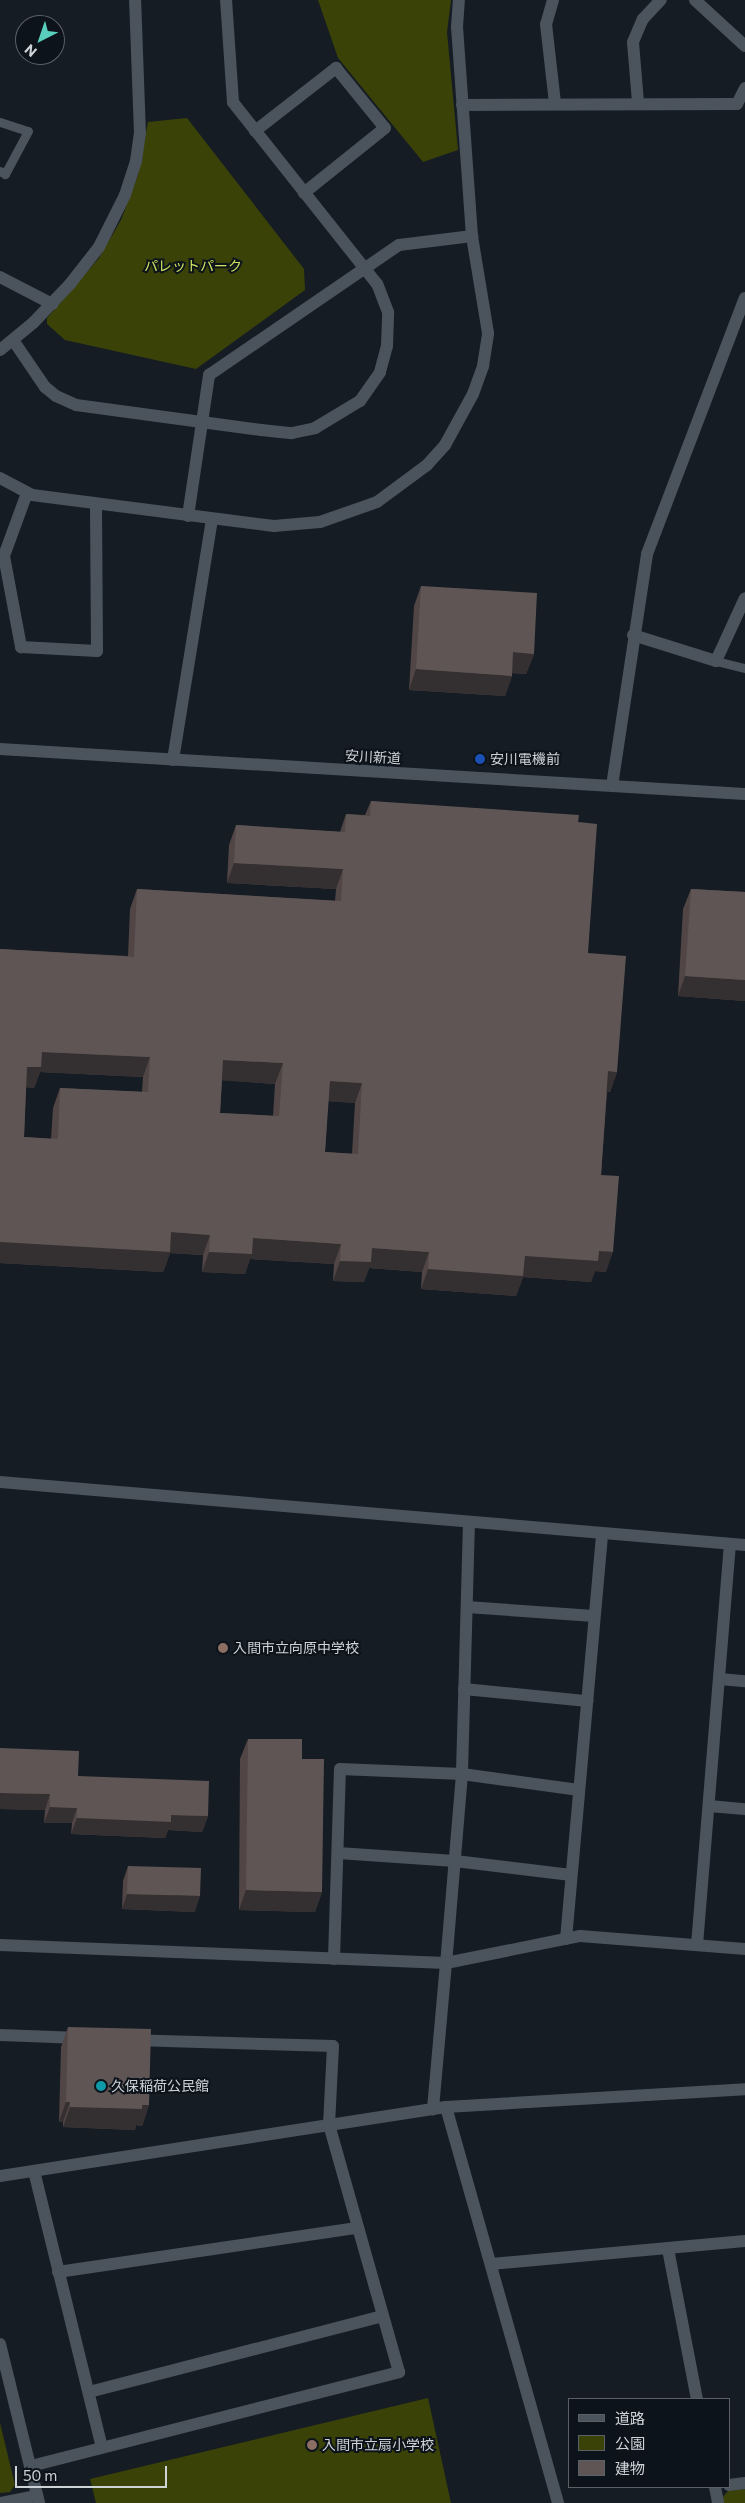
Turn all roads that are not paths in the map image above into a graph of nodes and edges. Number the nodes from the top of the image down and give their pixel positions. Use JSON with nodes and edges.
{"nodes":[{"id":1,"x":136,"y":0,"type":"edge"},
{"id":2,"x":226,"y":0,"type":"edge"},
{"id":3,"x":459,"y":0,"type":"edge"},
{"id":4,"x":553,"y":0,"type":"edge"},
{"id":5,"x":661,"y":0,"type":"edge"},
{"id":6,"x":695,"y":0,"type":"edge"},
{"id":7,"x":745,"y":46,"type":"edge"},
{"id":8,"x":745,"y":88,"type":"edge"},
{"id":9,"x":638,"y":102,"type":"junction"},
{"id":10,"x":555,"y":103,"type":"junction"},
{"id":11,"x":462,"y":105,"type":"junction"},
{"id":12,"x":0,"y":122,"type":"edge"},
{"id":13,"x":255,"y":131,"type":"junction"},
{"id":14,"x":0,"y":171,"type":"edge"},
{"id":15,"x":304,"y":193,"type":"junction"},
{"id":16,"x":472,"y":236,"type":"junction"},
{"id":17,"x":365,"y":268,"type":"junction"},
{"id":18,"x":0,"y":277,"type":"edge"},
{"id":19,"x":745,"y":299,"type":"edge"},
{"id":20,"x":52,"y":304,"type":"junction"},
{"id":21,"x":13,"y":340,"type":"junction"},
{"id":22,"x":0,"y":350,"type":"edge"},
{"id":23,"x":200,"y":422,"type":"junction"},
{"id":24,"x":0,"y":478,"type":"edge"},
{"id":25,"x":27,"y":493,"type":"junction"},
{"id":26,"x":96,"y":504,"type":"junction"},
{"id":27,"x":188,"y":516,"type":"junction"},
{"id":28,"x":212,"y":519,"type":"junction"},
{"id":29,"x":745,"y":598,"type":"edge"},
{"id":30,"x":633,"y":635,"type":"junction"},
{"id":31,"x":716,"y":661,"type":"junction"},
{"id":32,"x":745,"y":668,"type":"edge"},
{"id":33,"x":0,"y":749,"type":"edge"},
{"id":34,"x":172,"y":760,"type":"junction"},
{"id":35,"x":612,"y":786,"type":"junction"},
{"id":36,"x":745,"y":794,"type":"edge"},
{"id":37,"x":0,"y":1482,"type":"edge"},
{"id":38,"x":469,"y":1522,"type":"junction"},
{"id":39,"x":602,"y":1534,"type":"junction"},
{"id":40,"x":730,"y":1544,"type":"junction"},
{"id":41,"x":745,"y":1546,"type":"edge"},
{"id":42,"x":467,"y":1607,"type":"junction"},
{"id":43,"x":594,"y":1616,"type":"junction"},
{"id":44,"x":720,"y":1679,"type":"junction"},
{"id":45,"x":745,"y":1681,"type":"edge"},
{"id":46,"x":464,"y":1689,"type":"junction"},
{"id":47,"x":587,"y":1700,"type":"junction"},
{"id":48,"x":462,"y":1774,"type":"junction"},
{"id":49,"x":579,"y":1790,"type":"junction"},
{"id":50,"x":709,"y":1806,"type":"junction"},
{"id":51,"x":745,"y":1809,"type":"edge"},
{"id":52,"x":338,"y":1853,"type":"junction"},
{"id":53,"x":455,"y":1861,"type":"junction"},
{"id":54,"x":571,"y":1875,"type":"junction"},
{"id":55,"x":566,"y":1939,"type":"junction"},
{"id":56,"x":0,"y":1945,"type":"edge"},
{"id":57,"x":697,"y":1945,"type":"junction"},
{"id":58,"x":745,"y":1949,"type":"edge"},
{"id":59,"x":334,"y":1959,"type":"junction"},
{"id":60,"x":446,"y":1963,"type":"junction"},
{"id":61,"x":0,"y":2035,"type":"edge"},
{"id":62,"x":98,"y":2038,"type":"edge"},
{"id":63,"x":118,"y":2039,"type":"edge"},
{"id":64,"x":745,"y":2089,"type":"edge"},
{"id":65,"x":446,"y":2107,"type":"junction"},
{"id":66,"x":433,"y":2109,"type":"junction"},
{"id":67,"x":329,"y":2125,"type":"junction"},
{"id":68,"x":34,"y":2171,"type":"junction"},
{"id":69,"x":0,"y":2176,"type":"edge"},
{"id":70,"x":357,"y":2228,"type":"junction"},
{"id":71,"x":745,"y":2241,"type":"edge"},
{"id":72,"x":668,"y":2249,"type":"junction"},
{"id":73,"x":491,"y":2264,"type":"junction"},
{"id":74,"x":58,"y":2272,"type":"junction"},
{"id":75,"x":382,"y":2316,"type":"junction"},
{"id":76,"x":0,"y":2344,"type":"edge"},
{"id":77,"x":89,"y":2392,"type":"junction"},
{"id":78,"x":697,"y":2398,"type":"edge"},
{"id":79,"x":102,"y":2447,"type":"junction"},
{"id":80,"x":31,"y":2466,"type":"junction"},
{"id":81,"x":745,"y":2483,"type":"edge"},
{"id":82,"x":730,"y":2485,"type":"edge"},
{"id":83,"x":716,"y":2488,"type":"edge"},
{"id":84,"x":38,"y":2499,"type":"edge"},
{"id":85,"x":0,"y":2503,"type":"edge"},
{"id":86,"x":558,"y":2503,"type":"edge"},
{"id":87,"x":718,"y":2503,"type":"edge"}],
"edges":[{"from":1,"to":20,"type":"street"},
{"from":2,"to":13,"type":"street"},
{"from":3,"to":11,"type":"street"},
{"from":4,"to":10,"type":"street"},
{"from":5,"to":9,"type":"street"},
{"from":6,"to":7,"type":"street"},
{"from":8,"to":9,"type":"street"},
{"from":9,"to":10,"type":"street"},
{"from":10,"to":11,"type":"street"},
{"from":11,"to":16,"type":"street"},
{"from":12,"to":14,"type":"lane"},
{"from":13,"to":15,"type":"street"},
{"from":13,"to":15,"type":"street"},
{"from":15,"to":17,"type":"street"},
{"from":16,"to":17,"type":"street"},
{"from":16,"to":28,"type":"street"},
{"from":17,"to":23,"type":"street"},
{"from":17,"to":23,"type":"street"},
{"from":18,"to":20,"type":"street"},
{"from":19,"to":30,"type":"street"},
{"from":20,"to":21,"type":"street"},
{"from":21,"to":22,"type":"street"},
{"from":21,"to":23,"type":"street"},
{"from":23,"to":27,"type":"street"},
{"from":24,"to":25,"type":"street"},
{"from":25,"to":26,"type":"street"},
{"from":25,"to":26,"type":"street"},
{"from":26,"to":27,"type":"street"},
{"from":27,"to":28,"type":"street"},
{"from":28,"to":34,"type":"street"},
{"from":29,"to":31,"type":"street"},
{"from":30,"to":31,"type":"street"},
{"from":30,"to":35,"type":"street"},
{"from":31,"to":32,"type":"lane"},
{"from":33,"to":34,"type":"street","name":"安川新道"},
{"from":34,"to":35,"type":"street","name":"安川新道"},
{"from":35,"to":36,"type":"street","name":"安川新道"},
{"from":37,"to":38,"type":"street"},
{"from":38,"to":39,"type":"street"},
{"from":38,"to":42,"type":"street"},
{"from":39,"to":40,"type":"street"},
{"from":39,"to":43,"type":"street"},
{"from":40,"to":41,"type":"street"},
{"from":40,"to":44,"type":"street"},
{"from":42,"to":43,"type":"street"},
{"from":42,"to":46,"type":"street"},
{"from":43,"to":47,"type":"street"},
{"from":44,"to":45,"type":"street"},
{"from":44,"to":50,"type":"street"},
{"from":46,"to":47,"type":"street"},
{"from":46,"to":48,"type":"street"},
{"from":47,"to":49,"type":"street"},
{"from":48,"to":49,"type":"street"},
{"from":48,"to":52,"type":"street"},
{"from":48,"to":53,"type":"street"},
{"from":49,"to":54,"type":"street"},
{"from":50,"to":51,"type":"street"},
{"from":50,"to":57,"type":"street"},
{"from":52,"to":53,"type":"street"},
{"from":52,"to":59,"type":"street"},
{"from":53,"to":54,"type":"street"},
{"from":53,"to":60,"type":"street"},
{"from":54,"to":55,"type":"street"},
{"from":55,"to":57,"type":"street"},
{"from":55,"to":60,"type":"street"},
{"from":56,"to":59,"type":"street"},
{"from":57,"to":58,"type":"street"},
{"from":59,"to":60,"type":"street"},
{"from":60,"to":66,"type":"street"},
{"from":61,"to":62,"type":"street"},
{"from":63,"to":67,"type":"street"},
{"from":64,"to":65,"type":"street"},
{"from":65,"to":66,"type":"street"},
{"from":65,"to":73,"type":"street"},
{"from":66,"to":67,"type":"street"},
{"from":67,"to":68,"type":"street"},
{"from":67,"to":70,"type":"street"},
{"from":68,"to":69,"type":"street"},
{"from":68,"to":74,"type":"street"},
{"from":70,"to":74,"type":"street"},
{"from":70,"to":75,"type":"street"},
{"from":71,"to":72,"type":"street"},
{"from":72,"to":73,"type":"street"},
{"from":72,"to":78,"type":"street"},
{"from":73,"to":86,"type":"street"},
{"from":74,"to":77,"type":"street"},
{"from":75,"to":77,"type":"street"},
{"from":75,"to":79,"type":"street"},
{"from":76,"to":80,"type":"street"},
{"from":77,"to":79,"type":"street"},
{"from":79,"to":80,"type":"street"},
{"from":80,"to":84,"type":"street"},
{"from":81,"to":82,"type":"street"},
{"from":83,"to":87,"type":"street"},
{"from":84,"to":85,"type":"street"}]}
